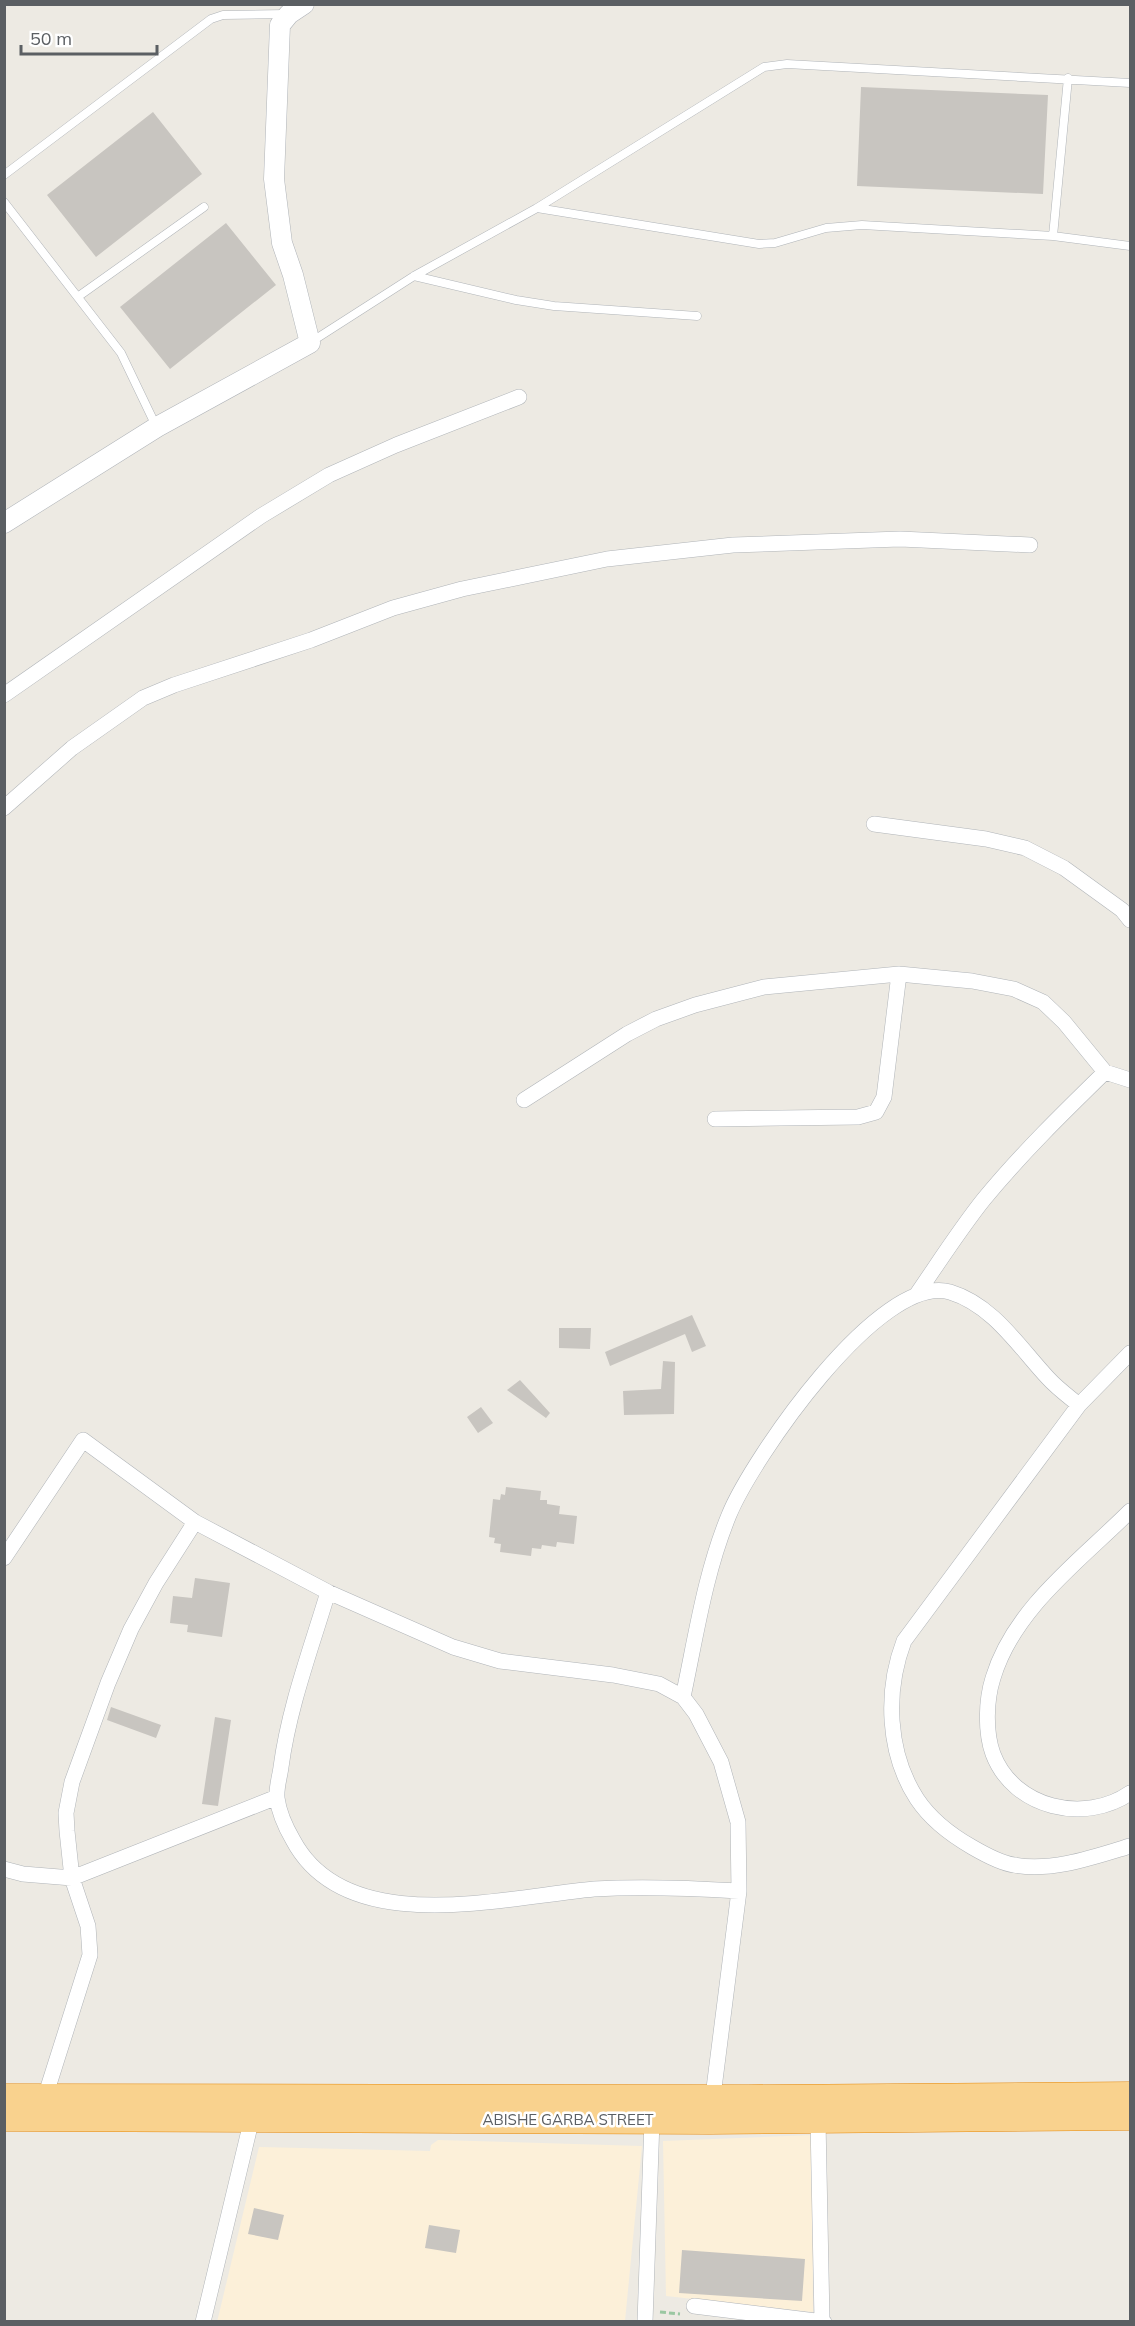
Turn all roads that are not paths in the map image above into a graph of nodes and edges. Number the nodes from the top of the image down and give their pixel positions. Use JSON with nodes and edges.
{"nodes":[{"id":1,"x":297,"y":9,"type":"edge"},
{"id":2,"x":1068,"y":78,"type":"junction"},
{"id":3,"x":1131,"y":83,"type":"edge"},
{"id":4,"x":4,"y":176,"type":"edge"},
{"id":5,"x":4,"y":202,"type":"edge"},
{"id":6,"x":204,"y":207,"type":"dead end"},
{"id":7,"x":537,"y":208,"type":"junction"},
{"id":8,"x":1053,"y":236,"type":"junction"},
{"id":9,"x":1131,"y":246,"type":"edge"},
{"id":10,"x":414,"y":276,"type":"junction"},
{"id":11,"x":79,"y":296,"type":"junction"},
{"id":12,"x":697,"y":316,"type":"dead end"},
{"id":13,"x":310,"y":343,"type":"junction"},
{"id":14,"x":519,"y":397,"type":"dead end"},
{"id":15,"x":157,"y":427,"type":"junction"},
{"id":16,"x":4,"y":523,"type":"edge"},
{"id":17,"x":1030,"y":545,"type":"dead end"},
{"id":18,"x":4,"y":695,"type":"edge"},
{"id":19,"x":4,"y":808,"type":"edge"},
{"id":20,"x":874,"y":824,"type":"dead end"},
{"id":21,"x":1131,"y":920,"type":"edge"},
{"id":22,"x":899,"y":974,"type":"junction"},
{"id":23,"x":1105,"y":1072,"type":"junction"},
{"id":24,"x":1131,"y":1080,"type":"edge"},
{"id":25,"x":524,"y":1100,"type":"dead end"},
{"id":26,"x":715,"y":1119,"type":"dead end"},
{"id":27,"x":917,"y":1294,"type":"junction"},
{"id":28,"x":1131,"y":1353,"type":"edge"},
{"id":29,"x":1079,"y":1405,"type":"junction"},
{"id":30,"x":1131,"y":1511,"type":"edge"},
{"id":31,"x":195,"y":1522,"type":"junction"},
{"id":32,"x":4,"y":1558,"type":"edge"},
{"id":33,"x":328,"y":1592,"type":"junction"},
{"id":34,"x":683,"y":1696,"type":"junction"},
{"id":35,"x":1131,"y":1793,"type":"edge"},
{"id":36,"x":277,"y":1797,"type":"junction"},
{"id":37,"x":1131,"y":1846,"type":"edge"},
{"id":38,"x":4,"y":1869,"type":"edge"},
{"id":39,"x":72,"y":1878,"type":"junction"},
{"id":40,"x":739,"y":1891,"type":"junction"},
{"id":41,"x":1131,"y":2095,"type":"edge"},
{"id":42,"x":4,"y":2097,"type":"edge"},
{"id":43,"x":45,"y":2097,"type":"junction"},
{"id":44,"x":711,"y":2109,"type":"junction"},
{"id":45,"x":1131,"y":2117,"type":"edge"},
{"id":46,"x":4,"y":2118,"type":"edge"},
{"id":47,"x":252,"y":2118,"type":"junction"},
{"id":48,"x":652,"y":2120,"type":"junction"},
{"id":49,"x":819,"y":2121,"type":"junction"},
{"id":50,"x":694,"y":2306,"type":"road end"},
{"id":51,"x":645,"y":2316,"type":"edge"},
{"id":52,"x":823,"y":2321,"type":"edge"},
{"id":53,"x":203,"y":2322,"type":"edge"}],
"edges":[{"from":1,"to":4,"type":"lane"},
{"from":1,"to":13,"type":"street"},
{"from":2,"to":3,"type":"lane"},
{"from":2,"to":7,"type":"lane"},
{"from":2,"to":8,"type":"lane"},
{"from":5,"to":11,"type":"lane"},
{"from":6,"to":11,"type":"lane"},
{"from":7,"to":8,"type":"lane"},
{"from":7,"to":10,"type":"lane"},
{"from":8,"to":9,"type":"lane"},
{"from":10,"to":12,"type":"lane"},
{"from":10,"to":13,"type":"lane"},
{"from":11,"to":15,"type":"lane"},
{"from":13,"to":15,"type":"street"},
{"from":14,"to":18,"type":"street"},
{"from":15,"to":16,"type":"street"},
{"from":17,"to":19,"type":"street"},
{"from":20,"to":21,"type":"street"},
{"from":22,"to":23,"type":"street"},
{"from":22,"to":25,"type":"street"},
{"from":22,"to":26,"type":"street"},
{"from":23,"to":24,"type":"street"},
{"from":23,"to":27,"type":"street"},
{"from":27,"to":29,"type":"street"},
{"from":27,"to":34,"type":"street"},
{"from":28,"to":29,"type":"street"},
{"from":29,"to":37,"type":"street"},
{"from":30,"to":35,"type":"street"},
{"from":31,"to":32,"type":"street"},
{"from":31,"to":33,"type":"street"},
{"from":31,"to":39,"type":"street"},
{"from":33,"to":34,"type":"street"},
{"from":33,"to":36,"type":"street"},
{"from":34,"to":40,"type":"street"},
{"from":36,"to":39,"type":"street"},
{"from":36,"to":40,"type":"street"},
{"from":38,"to":39,"type":"street"},
{"from":39,"to":43,"type":"street"},
{"from":40,"to":44,"type":"street"},
{"from":41,"to":44,"type":"highway","name":"ABISHE GARBA STREET"},
{"from":42,"to":43,"type":"highway","name":"ABISHE GARBA STREET"},
{"from":43,"to":44,"type":"highway","name":"ABISHE GARBA STREET"},
{"from":44,"to":48,"type":"highway","name":"ABISHE GARBA STREET"},
{"from":44,"to":49,"type":"highway","name":"ABISHE GARBA STREET"},
{"from":45,"to":49,"type":"highway","name":"ABISHE GARBA STREET"},
{"from":46,"to":47,"type":"highway","name":"ABISHE GARBA STREET"},
{"from":47,"to":48,"type":"highway","name":"ABISHE GARBA STREET"},
{"from":47,"to":53,"type":"street"},
{"from":48,"to":51,"type":"street"},
{"from":49,"to":52,"type":"street"},
{"from":50,"to":52,"type":"street"}]}
